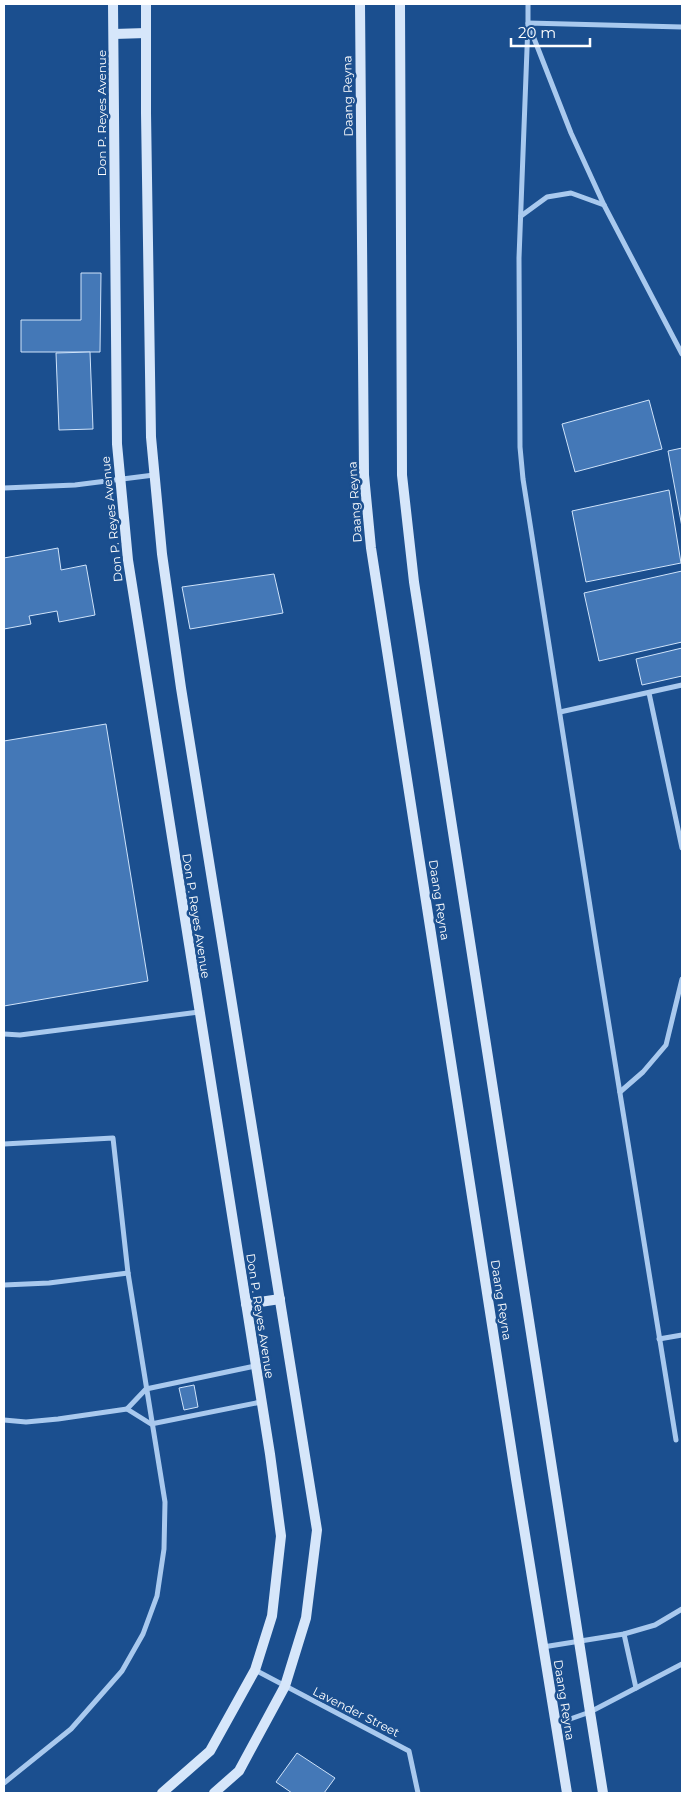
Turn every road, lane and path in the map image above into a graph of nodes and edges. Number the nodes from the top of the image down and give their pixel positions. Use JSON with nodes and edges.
{"nodes":[{"id":1,"x":113,"y":4,"type":"edge"},
{"id":2,"x":146,"y":4,"type":"edge"},
{"id":3,"x":360,"y":4,"type":"edge"},
{"id":4,"x":400,"y":4,"type":"edge"},
{"id":5,"x":528,"y":4,"type":"edge"},
{"id":6,"x":528,"y":23,"type":"junction"},
{"id":7,"x":682,"y":27,"type":"edge"},
{"id":8,"x":114,"y":34,"type":"junction"},
{"id":9,"x":146,"y":34,"type":"junction"},
{"id":10,"x":604,"y":205,"type":"junction"},
{"id":11,"x":521,"y":216,"type":"junction"},
{"id":12,"x":682,"y":354,"type":"edge"},
{"id":13,"x":154,"y":475,"type":"junction"},
{"id":14,"x":120,"y":480,"type":"junction"},
{"id":15,"x":4,"y":488,"type":"edge"},
{"id":16,"x":682,"y":685,"type":"edge"},
{"id":17,"x":648,"y":693,"type":"junction"},
{"id":18,"x":560,"y":712,"type":"junction"},
{"id":19,"x":682,"y":848,"type":"edge"},
{"id":20,"x":682,"y":979,"type":"edge"},
{"id":21,"x":199,"y":1012,"type":"junction"},
{"id":22,"x":4,"y":1034,"type":"edge"},
{"id":23,"x":620,"y":1092,"type":"junction"},
{"id":24,"x":4,"y":1144,"type":"edge"},
{"id":25,"x":128,"y":1273,"type":"junction"},
{"id":26,"x":4,"y":1284,"type":"edge"},
{"id":27,"x":280,"y":1299,"type":"junction"},
{"id":28,"x":246,"y":1304,"type":"junction"},
{"id":29,"x":682,"y":1335,"type":"edge"},
{"id":30,"x":659,"y":1339,"type":"junction"},
{"id":31,"x":255,"y":1366,"type":"junction"},
{"id":32,"x":146,"y":1389,"type":"junction"},
{"id":33,"x":261,"y":1402,"type":"junction"},
{"id":34,"x":127,"y":1409,"type":"junction"},
{"id":35,"x":4,"y":1420,"type":"edge"},
{"id":36,"x":151,"y":1424,"type":"junction"},
{"id":37,"x":676,"y":1440,"type":"dead end"},
{"id":38,"x":682,"y":1609,"type":"edge"},
{"id":39,"x":624,"y":1634,"type":"junction"},
{"id":40,"x":579,"y":1640,"type":"junction"},
{"id":41,"x":543,"y":1647,"type":"junction"},
{"id":42,"x":682,"y":1664,"type":"edge"},
{"id":43,"x":256,"y":1670,"type":"junction"},
{"id":44,"x":285,"y":1686,"type":"junction"},
{"id":45,"x":636,"y":1688,"type":"junction"},
{"id":46,"x":590,"y":1712,"type":"junction"},
{"id":47,"x":556,"y":1724,"type":"junction"},
{"id":48,"x":4,"y":1782,"type":"edge"},
{"id":49,"x":162,"y":1793,"type":"edge"},
{"id":50,"x":214,"y":1793,"type":"edge"},
{"id":51,"x":418,"y":1793,"type":"edge"},
{"id":52,"x":567,"y":1793,"type":"edge"},
{"id":53,"x":604,"y":1793,"type":"edge"}],
"edges":[{"from":1,"to":8,"type":"street","name":"Don P. Reyes Avenue"},
{"from":2,"to":9,"type":"street","name":"Don P. Reyes Avenue"},
{"from":3,"to":41,"type":"street","name":"Daang Reyna"},
{"from":4,"to":40,"type":"street","name":"Daang Reyna"},
{"from":5,"to":6,"type":"street"},
{"from":6,"to":7,"type":"street"},
{"from":6,"to":10,"type":"street"},
{"from":6,"to":11,"type":"street"},
{"from":8,"to":9,"type":"street"},
{"from":8,"to":14,"type":"street","name":"Don P. Reyes Avenue"},
{"from":9,"to":13,"type":"street","name":"Don P. Reyes Avenue"},
{"from":10,"to":11,"type":"street"},
{"from":10,"to":12,"type":"street"},
{"from":11,"to":18,"type":"street"},
{"from":13,"to":14,"type":"street"},
{"from":13,"to":27,"type":"street","name":"Don P. Reyes Avenue"},
{"from":14,"to":15,"type":"street"},
{"from":14,"to":21,"type":"street","name":"Don P. Reyes Avenue"},
{"from":16,"to":17,"type":"street"},
{"from":17,"to":18,"type":"street"},
{"from":17,"to":19,"type":"street"},
{"from":18,"to":23,"type":"street"},
{"from":20,"to":23,"type":"street"},
{"from":21,"to":22,"type":"street"},
{"from":21,"to":28,"type":"street","name":"Don P. Reyes Avenue"},
{"from":23,"to":30,"type":"street"},
{"from":24,"to":25,"type":"street"},
{"from":25,"to":26,"type":"street"},
{"from":25,"to":32,"type":"street"},
{"from":27,"to":28,"type":"street"},
{"from":27,"to":44,"type":"street","name":"Don P. Reyes Avenue"},
{"from":28,"to":31,"type":"street","name":"Don P. Reyes Avenue"},
{"from":29,"to":30,"type":"street"},
{"from":30,"to":37,"type":"street"},
{"from":31,"to":32,"type":"street"},
{"from":31,"to":33,"type":"street","name":"Don P. Reyes Avenue"},
{"from":32,"to":34,"type":"street"},
{"from":32,"to":36,"type":"street"},
{"from":33,"to":36,"type":"street"},
{"from":33,"to":43,"type":"street","name":"Don P. Reyes Avenue"},
{"from":34,"to":35,"type":"street"},
{"from":34,"to":36,"type":"street"},
{"from":36,"to":48,"type":"street"},
{"from":38,"to":39,"type":"street"},
{"from":39,"to":40,"type":"street"},
{"from":39,"to":45,"type":"street"},
{"from":40,"to":41,"type":"street"},
{"from":40,"to":46,"type":"street","name":"Daang Reyna"},
{"from":41,"to":47,"type":"street","name":"Daang Reyna"},
{"from":42,"to":45,"type":"street"},
{"from":43,"to":44,"type":"street","name":"Lavender Street"},
{"from":43,"to":49,"type":"street","name":"Don P. Reyes Avenue"},
{"from":44,"to":50,"type":"street","name":"Don P. Reyes Avenue"},
{"from":44,"to":51,"type":"street","name":"Lavender Street"},
{"from":45,"to":46,"type":"street"},
{"from":46,"to":47,"type":"street"},
{"from":46,"to":53,"type":"street","name":"Daang Reyna"},
{"from":47,"to":52,"type":"street","name":"Daang Reyna"}]}
